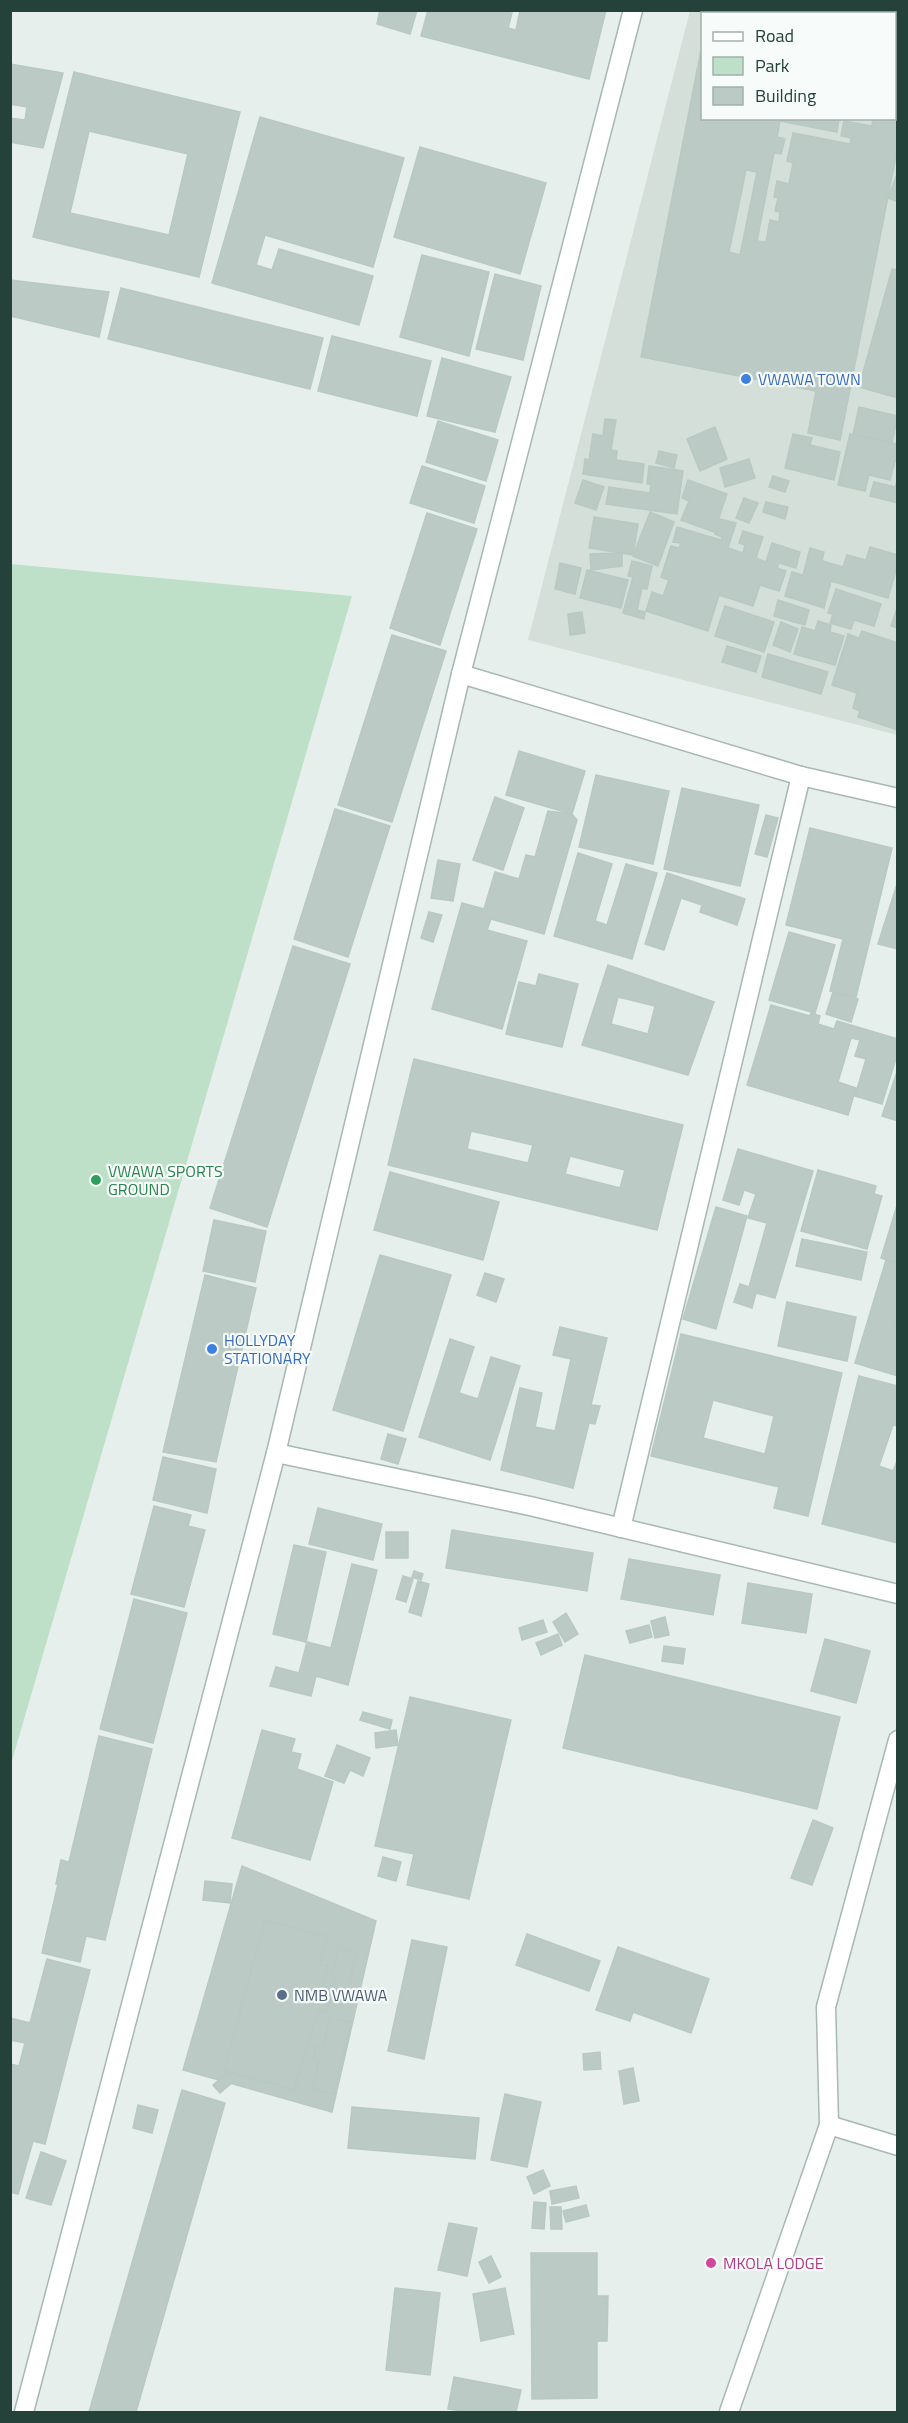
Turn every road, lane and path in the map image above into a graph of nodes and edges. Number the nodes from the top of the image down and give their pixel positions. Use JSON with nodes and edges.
{"nodes":[{"id":1,"x":633,"y":10,"type":"edge"},
{"id":2,"x":461,"y":674,"type":"junction"},
{"id":3,"x":801,"y":776,"type":"junction"},
{"id":4,"x":897,"y":798,"type":"edge"},
{"id":5,"x":276,"y":1453,"type":"junction"},
{"id":6,"x":621,"y":1528,"type":"junction"},
{"id":7,"x":897,"y":1594,"type":"edge"},
{"id":8,"x":897,"y":1740,"type":"edge"},
{"id":9,"x":829,"y":2125,"type":"junction"},
{"id":10,"x":897,"y":2146,"type":"edge"},
{"id":11,"x":24,"y":2412,"type":"edge"},
{"id":12,"x":729,"y":2412,"type":"edge"}],
"edges":[{"from":1,"to":2,"type":"street"},
{"from":2,"to":3,"type":"street"},
{"from":2,"to":5,"type":"street"},
{"from":3,"to":4,"type":"street"},
{"from":3,"to":6,"type":"street"},
{"from":5,"to":6,"type":"street"},
{"from":5,"to":11,"type":"street"},
{"from":6,"to":7,"type":"street"},
{"from":8,"to":9,"type":"street"},
{"from":9,"to":10,"type":"street"},
{"from":9,"to":12,"type":"street"}]}
